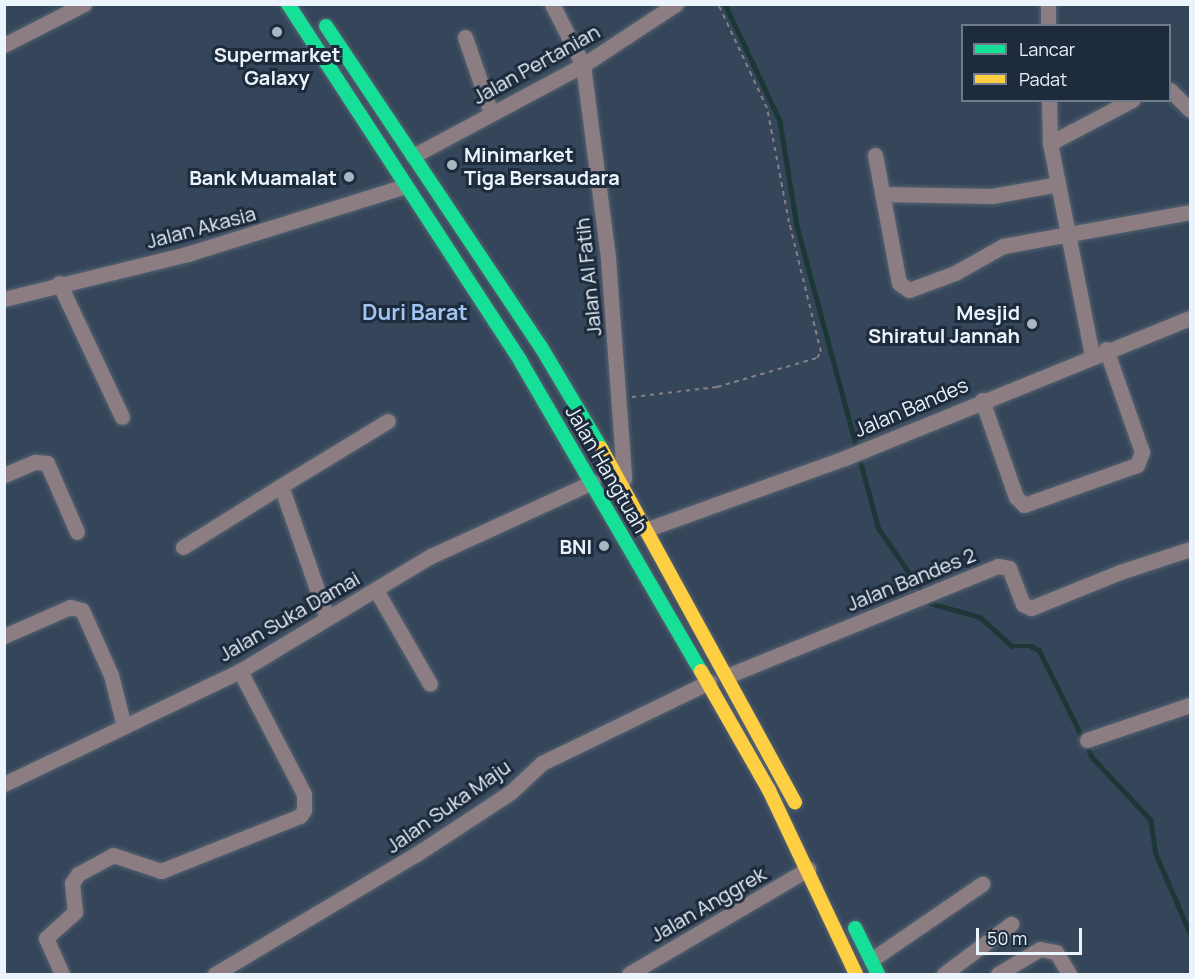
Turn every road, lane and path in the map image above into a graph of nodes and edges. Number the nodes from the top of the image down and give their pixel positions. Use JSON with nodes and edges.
{"nodes":[{"id":1,"x":84,"y":4,"type":"edge"},
{"id":2,"x":288,"y":4,"type":"edge"},
{"id":3,"x":552,"y":4,"type":"edge"},
{"id":4,"x":676,"y":4,"type":"edge"},
{"id":5,"x":718,"y":4,"type":"edge"},
{"id":6,"x":1048,"y":4,"type":"edge"},
{"id":7,"x":318,"y":14,"type":"dead end"},
{"id":8,"x":1048,"y":24,"type":"edge"},
{"id":9,"x":465,"y":37,"type":"dead end"},
{"id":10,"x":4,"y":45,"type":"edge"},
{"id":11,"x":584,"y":64,"type":"junction"},
{"id":12,"x":1171,"y":91,"type":"edge"},
{"id":13,"x":1049,"y":102,"type":"edge"},
{"id":14,"x":1128,"y":102,"type":"edge"},
{"id":15,"x":1191,"y":110,"type":"edge"},
{"id":16,"x":491,"y":113,"type":"junction"},
{"id":17,"x":1050,"y":143,"type":"junction"},
{"id":18,"x":875,"y":155,"type":"dead end"},
{"id":19,"x":413,"y":156,"type":"junction"},
{"id":20,"x":1058,"y":184,"type":"junction"},
{"id":21,"x":405,"y":186,"type":"junction"},
{"id":22,"x":882,"y":194,"type":"junction"},
{"id":23,"x":1191,"y":212,"type":"edge"},
{"id":24,"x":1067,"y":231,"type":"junction"},
{"id":25,"x":59,"y":284,"type":"junction"},
{"id":26,"x":4,"y":299,"type":"edge"},
{"id":27,"x":1191,"y":318,"type":"edge"},
{"id":28,"x":1099,"y":352,"type":"junction"},
{"id":29,"x":620,"y":398,"type":"junction"},
{"id":30,"x":982,"y":400,"type":"junction"},
{"id":31,"x":122,"y":417,"type":"dead end"},
{"id":32,"x":388,"y":421,"type":"dead end"},
{"id":33,"x":4,"y":475,"type":"edge"},
{"id":34,"x":593,"y":482,"type":"junction"},
{"id":35,"x":281,"y":486,"type":"junction"},
{"id":36,"x":624,"y":487,"type":"junction"},
{"id":37,"x":645,"y":530,"type":"junction"},
{"id":38,"x":77,"y":532,"type":"dead end"},
{"id":39,"x":183,"y":547,"type":"dead end"},
{"id":40,"x":1191,"y":549,"type":"edge"},
{"id":41,"x":376,"y":590,"type":"junction"},
{"id":42,"x":692,"y":613,"type":"junction"},
{"id":43,"x":327,"y":618,"type":"junction"},
{"id":44,"x":673,"y":623,"type":"junction"},
{"id":45,"x":4,"y":636,"type":"edge"},
{"id":46,"x":240,"y":671,"type":"junction"},
{"id":47,"x":727,"y":676,"type":"junction"},
{"id":48,"x":709,"y":682,"type":"junction"},
{"id":49,"x":430,"y":684,"type":"dead end"},
{"id":50,"x":1191,"y":705,"type":"edge"},
{"id":51,"x":124,"y":726,"type":"junction"},
{"id":52,"x":1087,"y":740,"type":"dead end"},
{"id":53,"x":4,"y":784,"type":"edge"},
{"id":54,"x":803,"y":818,"type":"dead end"},
{"id":55,"x":808,"y":869,"type":"junction"},
{"id":56,"x":982,"y":884,"type":"dead end"},
{"id":57,"x":847,"y":911,"type":"dead end"},
{"id":58,"x":1011,"y":924,"type":"dead end"},
{"id":59,"x":871,"y":960,"type":"junction"},
{"id":60,"x":634,"y":973,"type":"edge"},
{"id":61,"x":62,"y":975,"type":"edge"},
{"id":62,"x":215,"y":975,"type":"edge"},
{"id":63,"x":856,"y":975,"type":"edge"},
{"id":64,"x":878,"y":975,"type":"edge"},
{"id":65,"x":944,"y":975,"type":"edge"},
{"id":66,"x":998,"y":975,"type":"edge"},
{"id":67,"x":1069,"y":975,"type":"edge"}],
"edges":[{"from":1,"to":10,"type":"street"},
{"from":2,"to":21,"type":"highway","name":"Jalan Hangtuah"},
{"from":3,"to":11,"type":"street"},
{"from":4,"to":11,"type":"street","name":"Jalan Pertanian"},
{"from":5,"to":29,"type":"path"},
{"from":6,"to":8,"type":"street"},
{"from":7,"to":19,"type":"highway","name":"Jalan Hangtuah"},
{"from":9,"to":16,"type":"street"},
{"from":11,"to":16,"type":"street","name":"Jalan Pertanian"},
{"from":11,"to":29,"type":"street","name":"Jalan Al Fatih"},
{"from":12,"to":15,"type":"street"},
{"from":13,"to":17,"type":"street"},
{"from":14,"to":17,"type":"street"},
{"from":16,"to":19,"type":"street","name":"Jalan Pertanian"},
{"from":17,"to":20,"type":"street"},
{"from":18,"to":22,"type":"street"},
{"from":19,"to":36,"type":"highway","name":"Jalan Hangtuah"},
{"from":20,"to":22,"type":"street"},
{"from":20,"to":24,"type":"street"},
{"from":21,"to":25,"type":"street","name":"Jalan Akasia"},
{"from":21,"to":34,"type":"highway","name":"Jalan Hangtuah"},
{"from":22,"to":24,"type":"street"},
{"from":23,"to":24,"type":"street"},
{"from":24,"to":28,"type":"street"},
{"from":25,"to":26,"type":"street","name":"Jalan Akasia"},
{"from":25,"to":31,"type":"street"},
{"from":27,"to":28,"type":"street","name":"Jalan Bandes"},
{"from":28,"to":30,"type":"street","name":"Jalan Bandes"},
{"from":28,"to":30,"type":"street"},
{"from":29,"to":36,"type":"street","name":"Jalan Al Fatih"},
{"from":30,"to":37,"type":"street","name":"Jalan Bandes"},
{"from":32,"to":35,"type":"street"},
{"from":33,"to":38,"type":"street"},
{"from":34,"to":41,"type":"street","name":"Jalan Suka Damai"},
{"from":34,"to":44,"type":"highway","name":"Jalan Hangtuah"},
{"from":35,"to":39,"type":"street"},
{"from":35,"to":43,"type":"street"},
{"from":36,"to":37,"type":"highway","name":"Jalan Hangtuah"},
{"from":37,"to":42,"type":"highway","name":"Jalan Hangtuah"},
{"from":40,"to":47,"type":"street","name":"Jalan Bandes 2"},
{"from":41,"to":43,"type":"street","name":"Jalan Suka Damai"},
{"from":41,"to":49,"type":"street"},
{"from":42,"to":44,"type":"highway"},
{"from":42,"to":47,"type":"highway","name":"Jalan Hangtuah"},
{"from":43,"to":46,"type":"street","name":"Jalan Suka Damai"},
{"from":44,"to":48,"type":"highway","name":"Jalan Hangtuah"},
{"from":45,"to":51,"type":"street"},
{"from":46,"to":51,"type":"street","name":"Jalan Suka Damai"},
{"from":46,"to":61,"type":"street"},
{"from":47,"to":54,"type":"highway","name":"Jalan Hangtuah"},
{"from":48,"to":55,"type":"highway","name":"Jalan Hangtuah"},
{"from":48,"to":62,"type":"street","name":"Jalan Suka Maju"},
{"from":50,"to":52,"type":"street"},
{"from":51,"to":53,"type":"street","name":"Jalan Suka Damai"},
{"from":55,"to":60,"type":"street","name":"Jalan Anggrek"},
{"from":55,"to":63,"type":"highway","name":"Jalan Hangtuah"},
{"from":56,"to":59,"type":"street"},
{"from":57,"to":59,"type":"highway"},
{"from":58,"to":65,"type":"street"},
{"from":59,"to":64,"type":"highway"},
{"from":66,"to":67,"type":"street"}]}
